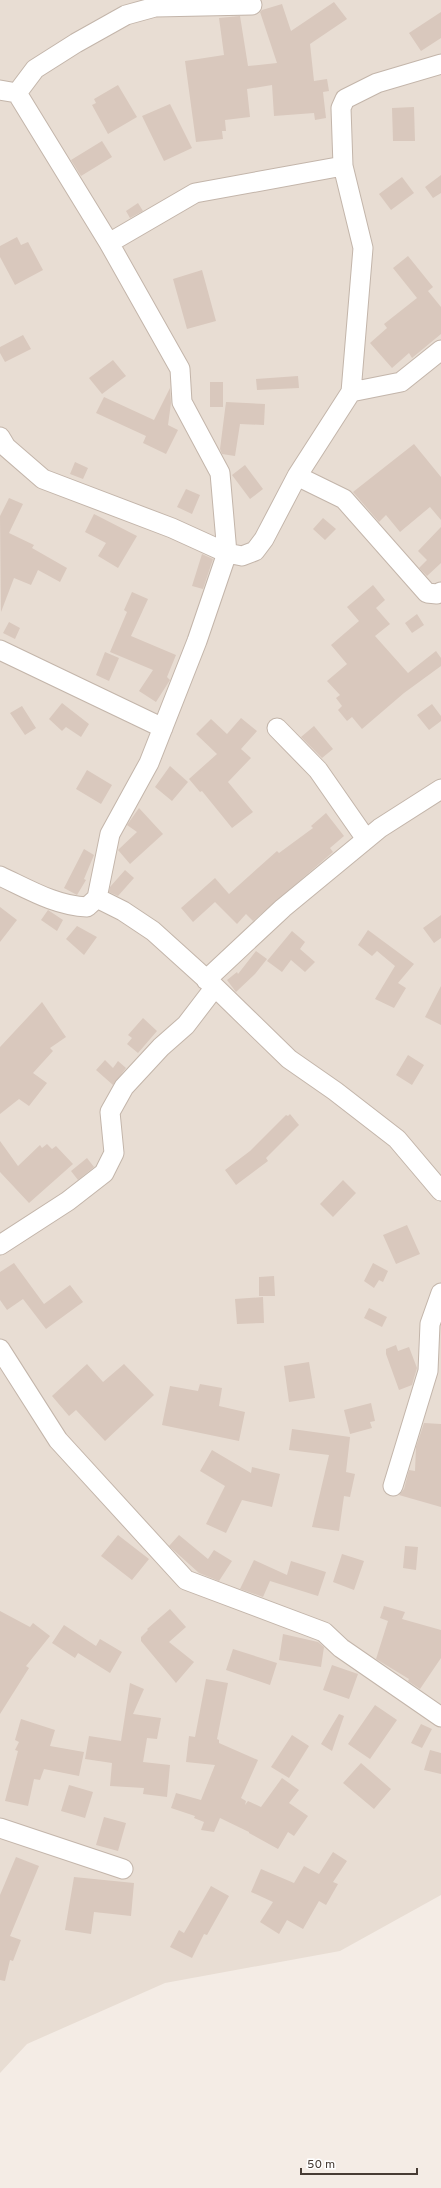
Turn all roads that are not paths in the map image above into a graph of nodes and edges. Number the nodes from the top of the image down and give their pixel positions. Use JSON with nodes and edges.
{"nodes":[{"id":1,"x":252,"y":5,"type":"dead end"},
{"id":2,"x":441,"y":64,"type":"edge"},
{"id":3,"x":8,"y":92,"type":"edge"},
{"id":4,"x":343,"y":166,"type":"junction"},
{"id":5,"x":109,"y":243,"type":"junction"},
{"id":6,"x":441,"y":350,"type":"edge"},
{"id":7,"x":351,"y":392,"type":"junction"},
{"id":8,"x":0,"y":437,"type":"edge"},
{"id":9,"x":297,"y":476,"type":"junction"},
{"id":10,"x":227,"y":553,"type":"junction"},
{"id":11,"x":441,"y":592,"type":"edge"},
{"id":12,"x":0,"y":650,"type":"edge"},
{"id":13,"x":163,"y":728,"type":"junction"},
{"id":14,"x":277,"y":728,"type":"dead end"},
{"id":15,"x":441,"y":789,"type":"edge"},
{"id":16,"x":366,"y":839,"type":"junction"},
{"id":17,"x":0,"y":876,"type":"edge"},
{"id":18,"x":97,"y":898,"type":"junction"},
{"id":19,"x":210,"y":983,"type":"junction"},
{"id":20,"x":441,"y":1191,"type":"edge"},
{"id":21,"x":0,"y":1245,"type":"edge"},
{"id":22,"x":441,"y":1293,"type":"edge"},
{"id":23,"x":0,"y":1349,"type":"edge"},
{"id":24,"x":393,"y":1486,"type":"dead end"},
{"id":25,"x":441,"y":1717,"type":"edge"},
{"id":26,"x":0,"y":1828,"type":"edge"},
{"id":27,"x":123,"y":1869,"type":"dead end"}],
"edges":[{"from":1,"to":3,"type":"street"},
{"from":2,"to":4,"type":"street"},
{"from":3,"to":5,"type":"street"},
{"from":4,"to":5,"type":"street"},
{"from":4,"to":7,"type":"street"},
{"from":5,"to":10,"type":"street"},
{"from":6,"to":7,"type":"street"},
{"from":7,"to":9,"type":"street"},
{"from":8,"to":10,"type":"street"},
{"from":9,"to":10,"type":"street"},
{"from":9,"to":11,"type":"street"},
{"from":10,"to":13,"type":"street"},
{"from":12,"to":13,"type":"street"},
{"from":13,"to":18,"type":"street"},
{"from":14,"to":16,"type":"street"},
{"from":15,"to":16,"type":"street"},
{"from":16,"to":19,"type":"street"},
{"from":17,"to":18,"type":"street"},
{"from":18,"to":19,"type":"street"},
{"from":19,"to":20,"type":"street"},
{"from":19,"to":21,"type":"street"},
{"from":22,"to":24,"type":"street"},
{"from":23,"to":25,"type":"street"},
{"from":26,"to":27,"type":"street"}]}
